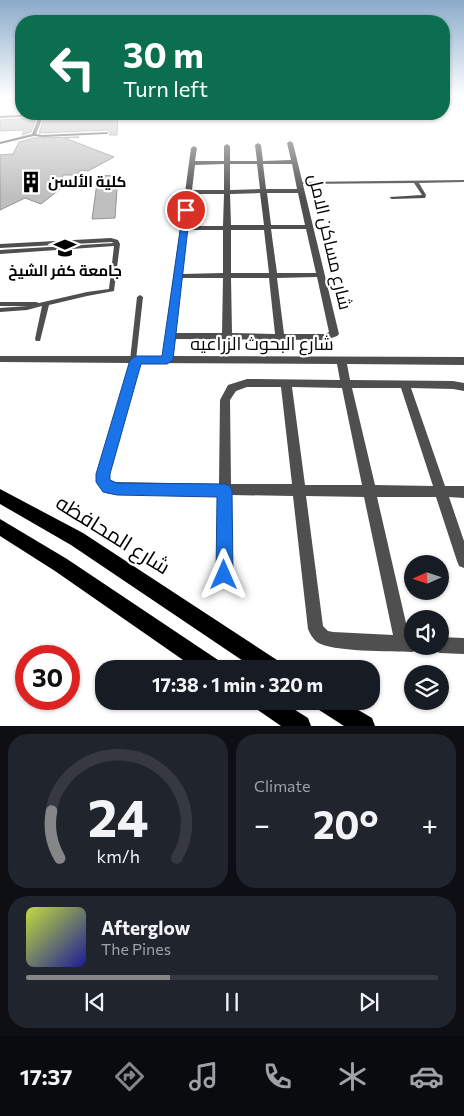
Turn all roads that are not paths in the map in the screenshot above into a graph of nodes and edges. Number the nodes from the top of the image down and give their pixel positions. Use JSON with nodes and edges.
{"nodes":[{"id":1,"x":36,"y":130,"type":"edge"},
{"id":2,"x":107,"y":132,"type":"dead end"},
{"id":3,"x":34,"y":135,"type":"junction"},
{"id":4,"x":0,"y":143,"type":"edge"},
{"id":5,"x":290,"y":143,"type":"dead end"},
{"id":6,"x":258,"y":145,"type":"dead end"},
{"id":7,"x":227,"y":146,"type":"dead end"},
{"id":8,"x":194,"y":148,"type":"dead end"},
{"id":9,"x":260,"y":162,"type":"junction"},
{"id":10,"x":294,"y":162,"type":"junction"},
{"id":11,"x":192,"y":163,"type":"junction"},
{"id":12,"x":227,"y":163,"type":"junction"},
{"id":13,"x":464,"y":181,"type":"edge"},
{"id":14,"x":416,"y":182,"type":"junction"},
{"id":15,"x":300,"y":187,"type":"junction"},
{"id":16,"x":189,"y":192,"type":"junction"},
{"id":17,"x":227,"y":192,"type":"junction"},
{"id":18,"x":264,"y":192,"type":"junction"},
{"id":19,"x":392,"y":198,"type":"dead end"},
{"id":20,"x":310,"y":227,"type":"junction"},
{"id":21,"x":184,"y":228,"type":"junction"},
{"id":22,"x":227,"y":228,"type":"junction"},
{"id":23,"x":268,"y":228,"type":"junction"},
{"id":24,"x":118,"y":244,"type":"junction"},
{"id":25,"x":0,"y":246,"type":"edge"},
{"id":26,"x":0,"y":252,"type":"edge"},
{"id":27,"x":321,"y":275,"type":"junction"},
{"id":28,"x":178,"y":276,"type":"junction"},
{"id":29,"x":227,"y":276,"type":"junction"},
{"id":30,"x":273,"y":276,"type":"junction"},
{"id":31,"x":140,"y":297,"type":"dead end"},
{"id":32,"x":0,"y":304,"type":"edge"},
{"id":33,"x":42,"y":304,"type":"junction"},
{"id":34,"x":0,"y":310,"type":"edge"},
{"id":35,"x":170,"y":336,"type":"junction"},
{"id":36,"x":227,"y":336,"type":"junction"},
{"id":37,"x":280,"y":337,"type":"junction"},
{"id":38,"x":38,"y":338,"type":"dead end"},
{"id":39,"x":0,"y":359,"type":"edge"},
{"id":40,"x":134,"y":360,"type":"junction"},
{"id":41,"x":167,"y":360,"type":"junction"},
{"id":42,"x":341,"y":361,"type":"junction"},
{"id":43,"x":464,"y":361,"type":"edge"},
{"id":44,"x":286,"y":384,"type":"junction"},
{"id":45,"x":346,"y":384,"type":"junction"},
{"id":46,"x":405,"y":385,"type":"junction"},
{"id":47,"x":464,"y":387,"type":"edge"},
{"id":48,"x":225,"y":490,"type":"junction"},
{"id":49,"x":299,"y":490,"type":"junction"},
{"id":50,"x":370,"y":490,"type":"junction"},
{"id":51,"x":441,"y":491,"type":"junction"},
{"id":52,"x":464,"y":492,"type":"edge"},
{"id":53,"x":0,"y":496,"type":"edge"},
{"id":54,"x":0,"y":527,"type":"edge"},
{"id":55,"x":464,"y":561,"type":"edge"},
{"id":56,"x":224,"y":575,"type":"dead end"},
{"id":57,"x":404,"y":627,"type":"edge"},
{"id":58,"x":404,"y":643,"type":"edge"},
{"id":59,"x":449,"y":645,"type":"edge"},
{"id":60,"x":464,"y":646,"type":"edge"},
{"id":61,"x":201,"y":660,"type":"edge"},
{"id":62,"x":259,"y":660,"type":"edge"},
{"id":63,"x":276,"y":710,"type":"edge"},
{"id":64,"x":338,"y":710,"type":"edge"},
{"id":65,"x":300,"y":726,"type":"edge"},
{"id":66,"x":364,"y":726,"type":"edge"}],
"edges":[{"from":1,"to":3,"type":"lane"},
{"from":2,"to":3,"type":"lane"},
{"from":3,"to":4,"type":"lane"},
{"from":5,"to":10,"type":"street","name":"شارع مساكن الامل"},
{"from":6,"to":9,"type":"street"},
{"from":7,"to":12,"type":"street"},
{"from":8,"to":11,"type":"street"},
{"from":9,"to":10,"type":"street"},
{"from":9,"to":12,"type":"street"},
{"from":9,"to":18,"type":"street"},
{"from":10,"to":15,"type":"street","name":"شارع مساكن الامل"},
{"from":11,"to":12,"type":"street"},
{"from":11,"to":16,"type":"street"},
{"from":12,"to":17,"type":"street"},
{"from":13,"to":14,"type":"lane"},
{"from":14,"to":15,"type":"lane"},
{"from":14,"to":19,"type":"lane"},
{"from":15,"to":18,"type":"street"},
{"from":15,"to":20,"type":"street","name":"شارع مساكن الامل"},
{"from":16,"to":17,"type":"street"},
{"from":16,"to":21,"type":"street"},
{"from":17,"to":18,"type":"street"},
{"from":17,"to":22,"type":"street"},
{"from":18,"to":23,"type":"street"},
{"from":20,"to":23,"type":"street"},
{"from":20,"to":27,"type":"street","name":"شارع مساكن الامل"},
{"from":21,"to":22,"type":"street"},
{"from":21,"to":28,"type":"street"},
{"from":22,"to":23,"type":"street"},
{"from":22,"to":29,"type":"street"},
{"from":23,"to":30,"type":"street"},
{"from":24,"to":25,"type":"lane"},
{"from":24,"to":26,"type":"lane"},
{"from":24,"to":33,"type":"lane"},
{"from":27,"to":30,"type":"street"},
{"from":27,"to":37,"type":"street","name":"شارع مساكن الامل"},
{"from":28,"to":29,"type":"street"},
{"from":28,"to":35,"type":"street"},
{"from":29,"to":30,"type":"street"},
{"from":29,"to":36,"type":"street"},
{"from":30,"to":37,"type":"street"},
{"from":31,"to":40,"type":"lane"},
{"from":32,"to":33,"type":"lane"},
{"from":33,"to":34,"type":"lane"},
{"from":33,"to":38,"type":"lane"},
{"from":35,"to":36,"type":"street","name":"شارع مساكن الامل"},
{"from":35,"to":41,"type":"street"},
{"from":36,"to":37,"type":"street","name":"شارع مساكن الامل"},
{"from":39,"to":40,"type":"street","name":"شارع البحوث الزراعيه"},
{"from":40,"to":41,"type":"street","name":"شارع البحوث الزراعيه"},
{"from":40,"to":48,"type":"street"},
{"from":41,"to":42,"type":"street","name":"شارع البحوث الزراعيه"},
{"from":42,"to":43,"type":"street","name":"شارع البحوث الزراعيه"},
{"from":42,"to":45,"type":"street"},
{"from":44,"to":45,"type":"street"},
{"from":44,"to":48,"type":"street"},
{"from":44,"to":49,"type":"street"},
{"from":45,"to":46,"type":"street"},
{"from":45,"to":50,"type":"street"},
{"from":46,"to":47,"type":"street"},
{"from":46,"to":51,"type":"street"},
{"from":48,"to":49,"type":"street"},
{"from":48,"to":56,"type":"street"},
{"from":49,"to":50,"type":"street"},
{"from":49,"to":58,"type":"street"},
{"from":50,"to":51,"type":"street"},
{"from":50,"to":57,"type":"street"},
{"from":51,"to":52,"type":"street"},
{"from":51,"to":55,"type":"street"},
{"from":53,"to":62,"type":"main road","name":"شارع المحافظه"},
{"from":54,"to":61,"type":"main road"},
{"from":59,"to":60,"type":"street"},
{"from":63,"to":65,"type":"main road"},
{"from":64,"to":66,"type":"main road"}]}
